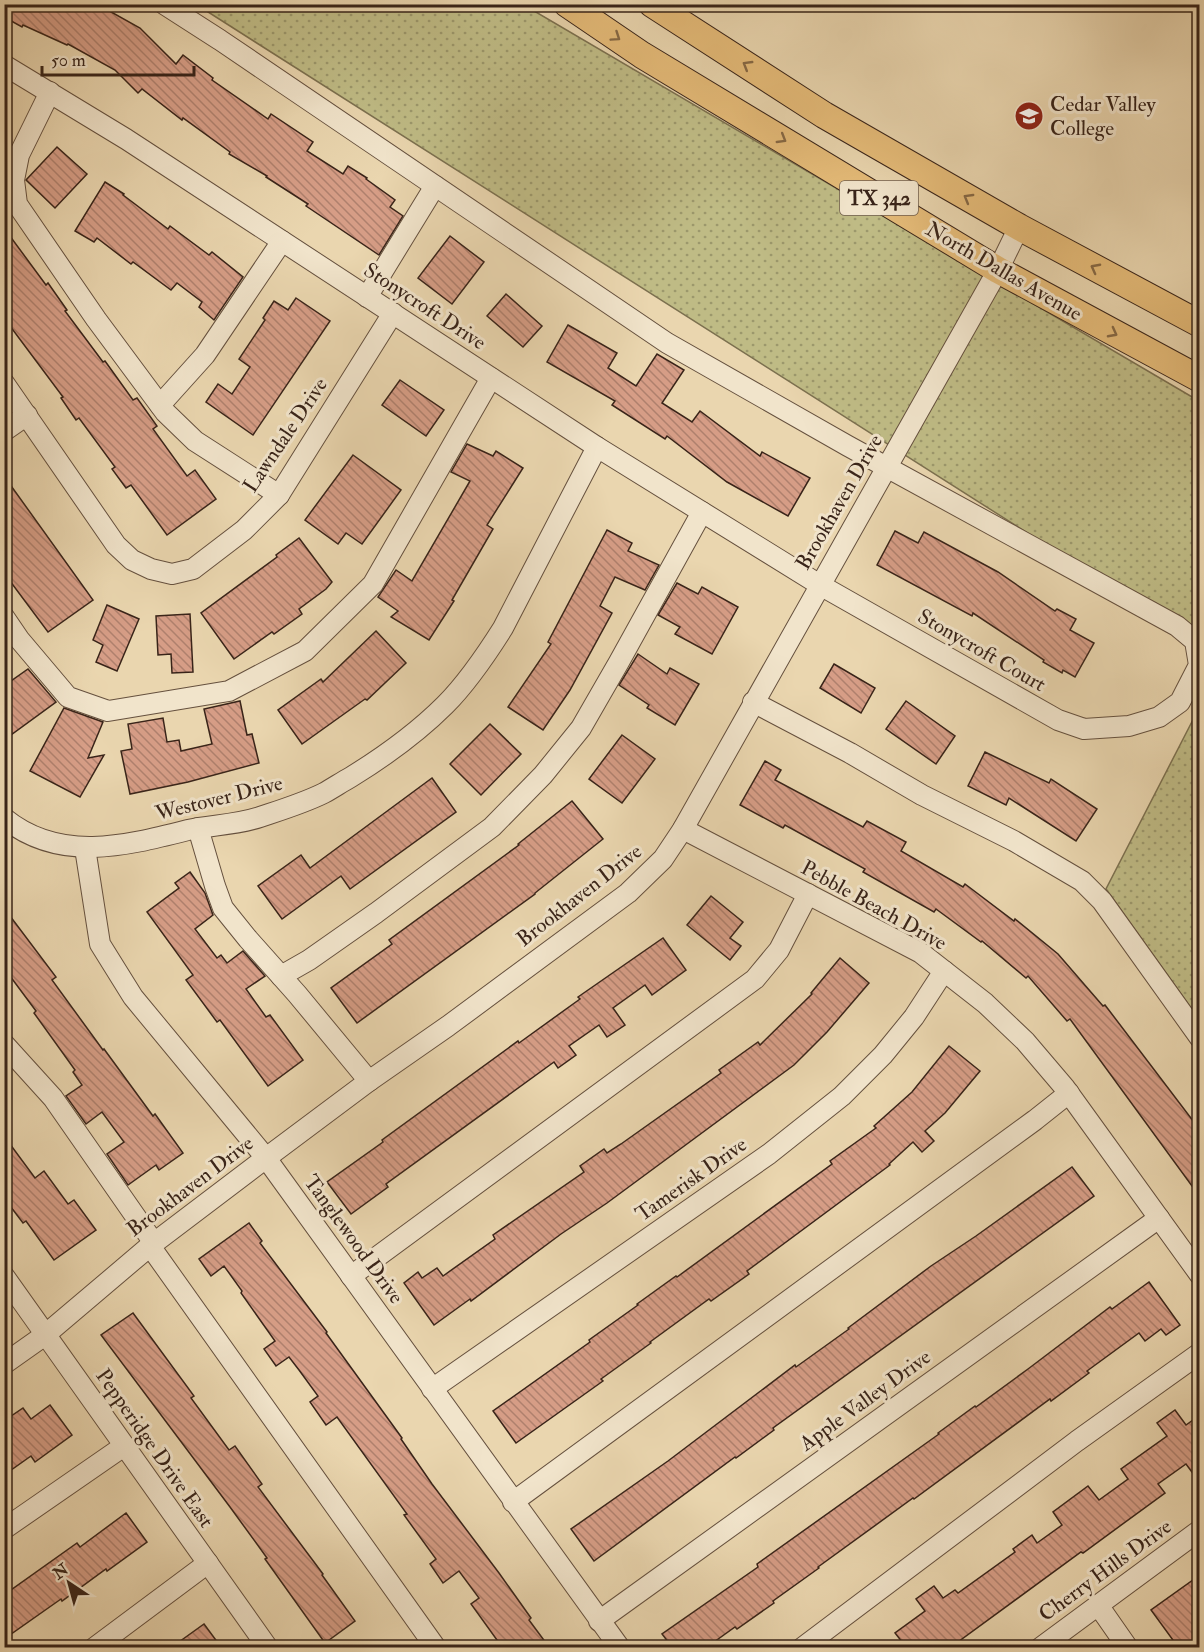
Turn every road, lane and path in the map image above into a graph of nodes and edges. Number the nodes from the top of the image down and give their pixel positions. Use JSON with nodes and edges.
{"nodes":[{"id":1,"x":164,"y":4,"type":"edge"},
{"id":2,"x":567,"y":4,"type":"edge"},
{"id":3,"x":652,"y":4,"type":"edge"},
{"id":4,"x":4,"y":65,"type":"edge"},
{"id":5,"x":50,"y":92,"type":"junction"},
{"id":6,"x":435,"y":186,"type":"junction"},
{"id":7,"x":1019,"y":227,"type":"junction"},
{"id":8,"x":282,"y":241,"type":"junction"},
{"id":9,"x":998,"y":270,"type":"junction"},
{"id":10,"x":367,"y":297,"type":"junction"},
{"id":11,"x":393,"y":313,"type":"junction"},
{"id":12,"x":1200,"y":324,"type":"edge"},
{"id":13,"x":491,"y":378,"type":"junction"},
{"id":14,"x":1200,"y":379,"type":"edge"},
{"id":15,"x":4,"y":383,"type":"edge"},
{"id":16,"x":160,"y":405,"type":"junction"},
{"id":17,"x":27,"y":415,"type":"junction"},
{"id":18,"x":4,"y":431,"type":"edge"},
{"id":19,"x":597,"y":447,"type":"junction"},
{"id":20,"x":887,"y":467,"type":"junction"},
{"id":21,"x":279,"y":495,"type":"junction"},
{"id":22,"x":702,"y":512,"type":"junction"},
{"id":23,"x":820,"y":585,"type":"junction"},
{"id":24,"x":4,"y":617,"type":"edge"},
{"id":25,"x":753,"y":702,"type":"junction"},
{"id":26,"x":4,"y":818,"type":"edge"},
{"id":27,"x":198,"y":828,"type":"junction"},
{"id":28,"x":682,"y":829,"type":"junction"},
{"id":29,"x":85,"y":848,"type":"junction"},
{"id":30,"x":808,"y":894,"type":"junction"},
{"id":31,"x":944,"y":971,"type":"junction"},
{"id":32,"x":281,"y":976,"type":"junction"},
{"id":33,"x":1200,"y":1038,"type":"edge"},
{"id":34,"x":4,"y":1044,"type":"edge"},
{"id":35,"x":369,"y":1081,"type":"junction"},
{"id":36,"x":1069,"y":1093,"type":"junction"},
{"id":37,"x":266,"y":1158,"type":"junction"},
{"id":38,"x":1159,"y":1218,"type":"junction"},
{"id":39,"x":152,"y":1245,"type":"junction"},
{"id":40,"x":1200,"y":1275,"type":"edge"},
{"id":41,"x":4,"y":1276,"type":"edge"},
{"id":42,"x":351,"y":1276,"type":"junction"},
{"id":43,"x":45,"y":1335,"type":"junction"},
{"id":44,"x":1200,"y":1353,"type":"edge"},
{"id":45,"x":4,"y":1364,"type":"edge"},
{"id":46,"x":432,"y":1389,"type":"junction"},
{"id":47,"x":124,"y":1446,"type":"junction"},
{"id":48,"x":513,"y":1502,"type":"junction"},
{"id":49,"x":4,"y":1529,"type":"edge"},
{"id":50,"x":1200,"y":1530,"type":"edge"},
{"id":51,"x":208,"y":1563,"type":"junction"},
{"id":52,"x":1098,"y":1605,"type":"junction"},
{"id":53,"x":599,"y":1621,"type":"junction"},
{"id":54,"x":94,"y":1647,"type":"edge"},
{"id":55,"x":268,"y":1647,"type":"edge"},
{"id":56,"x":436,"y":1647,"type":"edge"},
{"id":57,"x":620,"y":1647,"type":"edge"},
{"id":58,"x":801,"y":1647,"type":"edge"},
{"id":59,"x":1040,"y":1647,"type":"edge"},
{"id":60,"x":1128,"y":1647,"type":"edge"}],
"edges":[{"from":1,"to":6,"type":"street","name":"Stonycroft Court"},
{"from":2,"to":9,"type":"main road","name":"North Dallas Avenue","number":"TX 342","one_way":true},
{"from":7,"to":3,"type":"main road","number":"TX 342","one_way":true},
{"from":4,"to":5,"type":"street","name":"Stonycroft Drive"},
{"from":5,"to":8,"type":"street","name":"Stonycroft Drive"},
{"from":5,"to":16,"type":"street"},
{"from":6,"to":10,"type":"street"},
{"from":6,"to":20,"type":"street","name":"Stonycroft Court"},
{"from":7,"to":9,"type":"street","name":"Brookhaven Drive"},
{"from":12,"to":7,"type":"main road","number":"TX 342","one_way":true},
{"from":8,"to":10,"type":"street","name":"Stonycroft Drive"},
{"from":8,"to":16,"type":"street"},
{"from":9,"to":14,"type":"main road","name":"North Dallas Avenue","number":"TX 342","one_way":true},
{"from":9,"to":20,"type":"street","name":"Brookhaven Drive"},
{"from":10,"to":11,"type":"street","name":"Stonycroft Drive"},
{"from":11,"to":13,"type":"street","name":"Stonycroft Drive"},
{"from":11,"to":21,"type":"street","name":"Lawndale Drive"},
{"from":13,"to":19,"type":"street","name":"Stonycroft Drive"},
{"from":13,"to":24,"type":"street"},
{"from":15,"to":17,"type":"street","name":"Lawndale Drive"},
{"from":16,"to":21,"type":"street"},
{"from":17,"to":18,"type":"street"},
{"from":17,"to":21,"type":"street","name":"Lawndale Drive"},
{"from":19,"to":22,"type":"street","name":"Stonycroft Drive"},
{"from":19,"to":27,"type":"street","name":"Westover Drive"},
{"from":20,"to":23,"type":"street","name":"Brookhaven Drive"},
{"from":20,"to":23,"type":"street","name":"Stonycroft Court"},
{"from":22,"to":23,"type":"street","name":"Stonycroft Drive"},
{"from":22,"to":32,"type":"street"},
{"from":23,"to":25,"type":"street","name":"Brookhaven Drive"},
{"from":25,"to":28,"type":"street","name":"Brookhaven Drive"},
{"from":25,"to":33,"type":"street"},
{"from":26,"to":29,"type":"street","name":"Westover Drive"},
{"from":27,"to":29,"type":"street","name":"Westover Drive"},
{"from":27,"to":32,"type":"street"},
{"from":28,"to":30,"type":"street","name":"Pebble Beach Drive"},
{"from":28,"to":35,"type":"street","name":"Brookhaven Drive"},
{"from":29,"to":37,"type":"street","name":"Tanglewood Drive"},
{"from":30,"to":31,"type":"street","name":"Pebble Beach Drive"},
{"from":30,"to":42,"type":"street"},
{"from":31,"to":36,"type":"street","name":"Pebble Beach Drive"},
{"from":31,"to":46,"type":"street","name":"Tamerisk Drive"},
{"from":32,"to":35,"type":"street"},
{"from":34,"to":39,"type":"street"},
{"from":35,"to":37,"type":"street","name":"Brookhaven Drive"},
{"from":36,"to":38,"type":"street","name":"Pebble Beach Drive"},
{"from":36,"to":48,"type":"street"},
{"from":37,"to":39,"type":"street","name":"Brookhaven Drive"},
{"from":37,"to":42,"type":"street","name":"Tanglewood Drive"},
{"from":38,"to":40,"type":"street","name":"Pebble Beach Drive"},
{"from":38,"to":53,"type":"street","name":"Apple Valley Drive"},
{"from":39,"to":43,"type":"street","name":"Brookhaven Drive"},
{"from":39,"to":56,"type":"street"},
{"from":41,"to":43,"type":"street","name":"Pepperidge Drive East"},
{"from":42,"to":46,"type":"street","name":"Tanglewood Drive"},
{"from":43,"to":45,"type":"street","name":"Brookhaven Drive"},
{"from":43,"to":47,"type":"street","name":"Pepperidge Drive East"},
{"from":44,"to":58,"type":"street"},
{"from":46,"to":48,"type":"street","name":"Tanglewood Drive"},
{"from":47,"to":49,"type":"street"},
{"from":47,"to":51,"type":"street","name":"Pepperidge Drive East"},
{"from":48,"to":53,"type":"street","name":"Tanglewood Drive"},
{"from":50,"to":52,"type":"street","name":"Cherry Hills Drive"},
{"from":51,"to":54,"type":"street"},
{"from":51,"to":55,"type":"street","name":"Pepperidge Drive East"},
{"from":52,"to":59,"type":"street","name":"Cherry Hills Drive"},
{"from":52,"to":60,"type":"street"},
{"from":53,"to":57,"type":"street","name":"Tanglewood Drive"}]}
